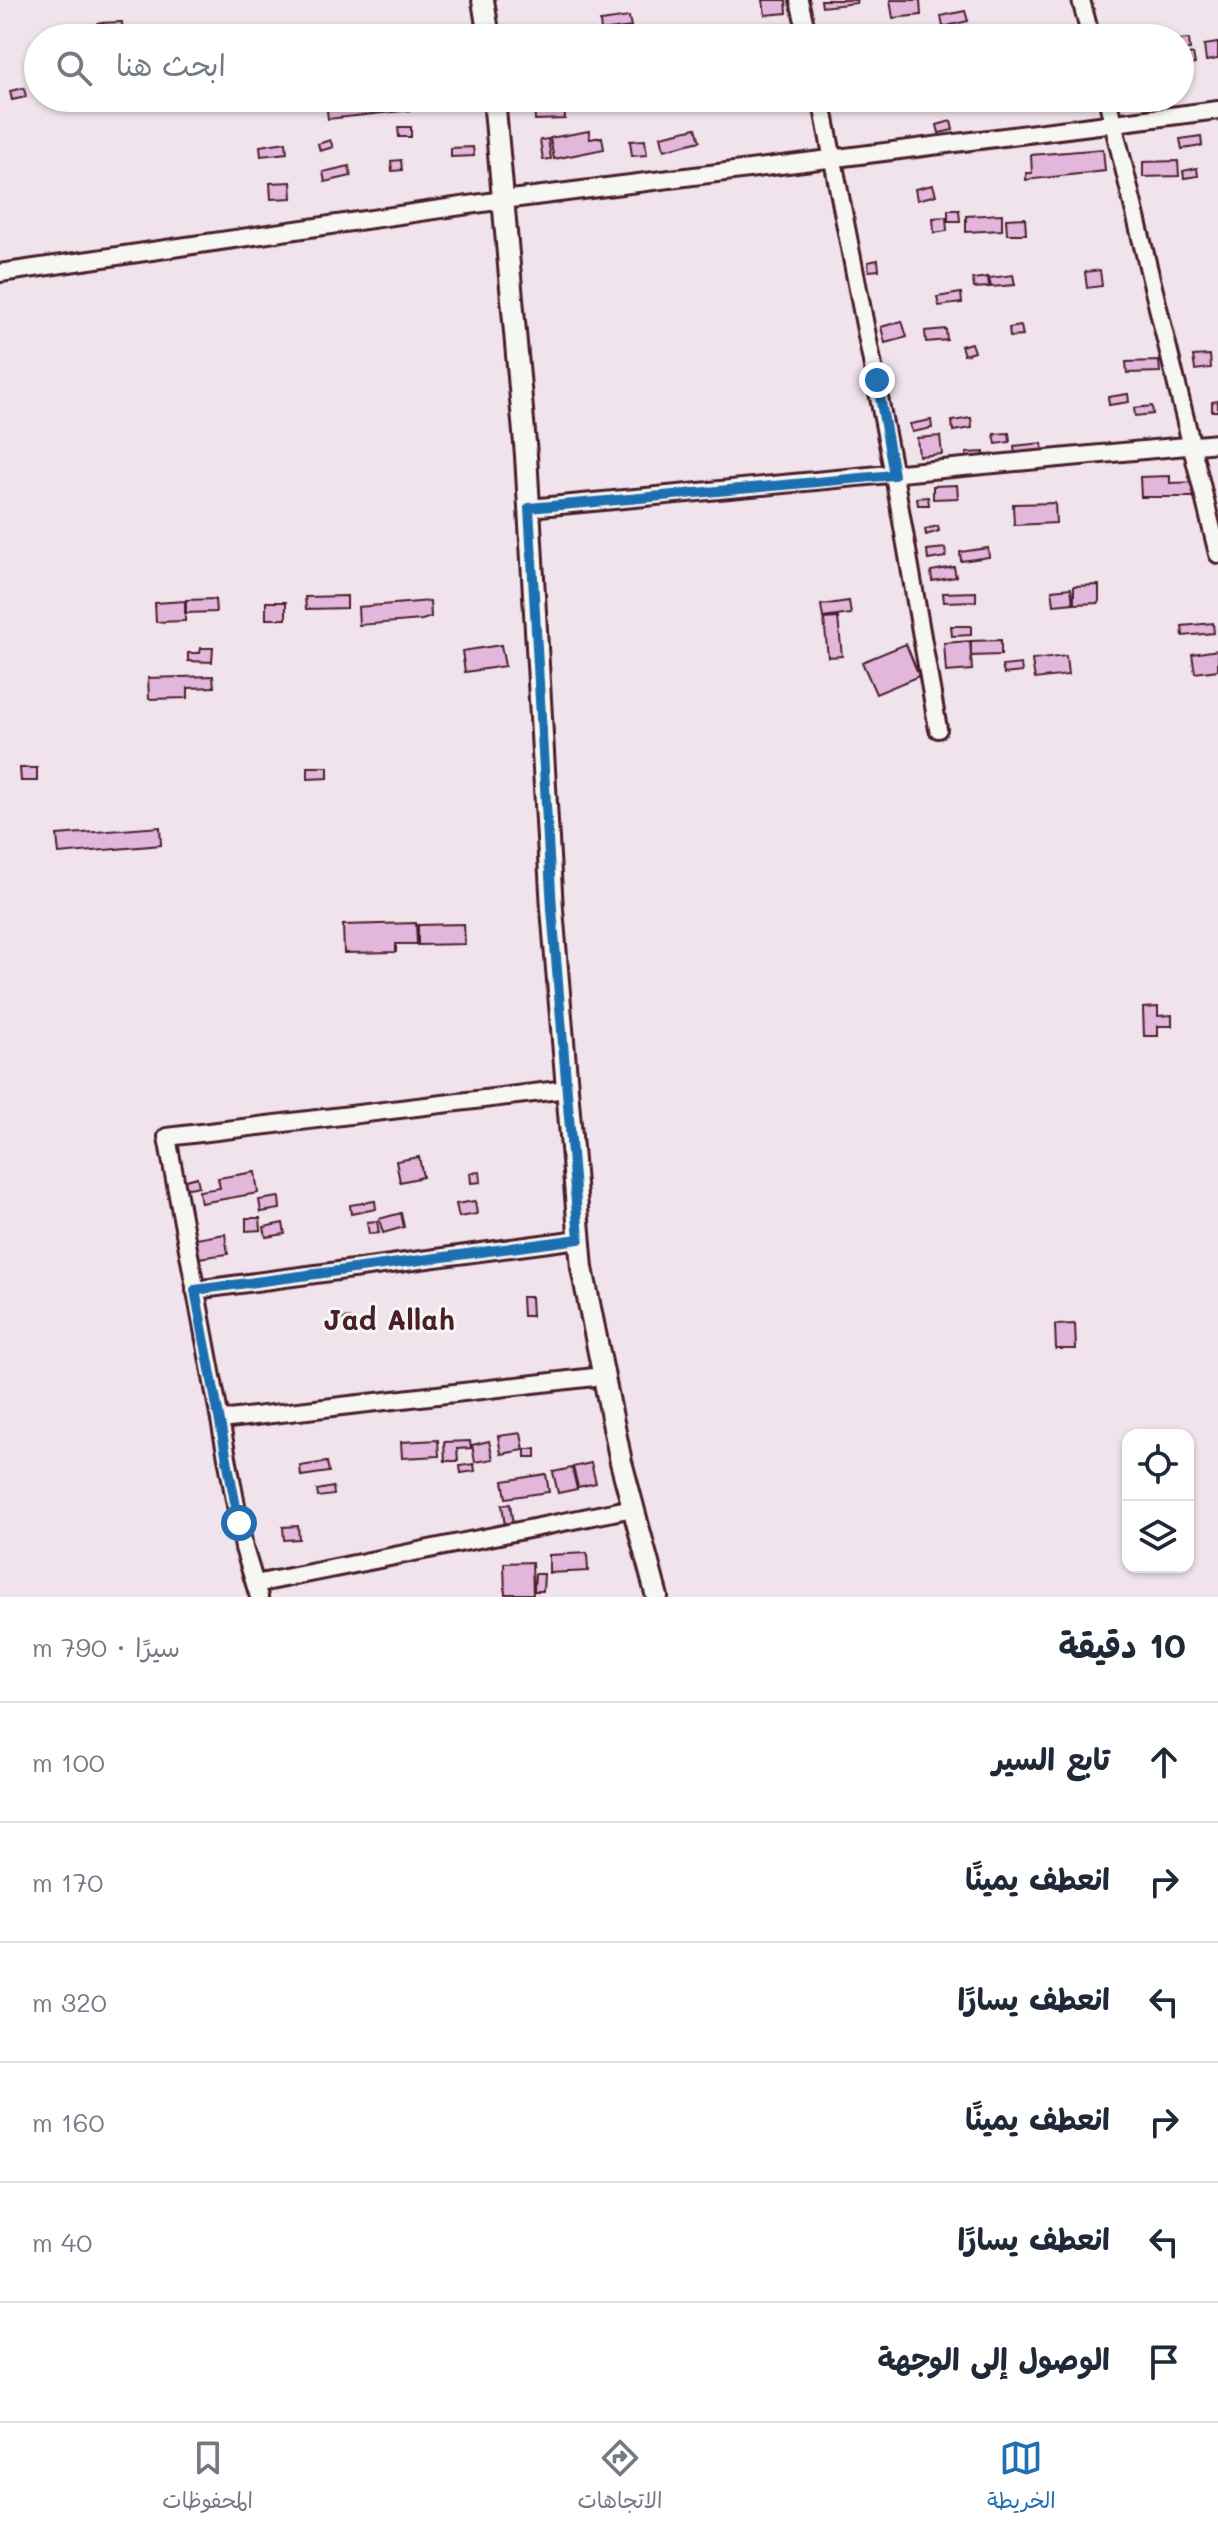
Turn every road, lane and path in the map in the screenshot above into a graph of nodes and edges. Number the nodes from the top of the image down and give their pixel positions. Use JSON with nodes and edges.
{"nodes":[{"id":1,"x":483,"y":0,"type":"edge"},
{"id":2,"x":799,"y":0,"type":"edge"},
{"id":3,"x":1081,"y":0,"type":"edge"},
{"id":4,"x":487,"y":24,"type":"edge"},
{"id":5,"x":805,"y":24,"type":"edge"},
{"id":6,"x":1087,"y":24,"type":"edge"},
{"id":7,"x":1218,"y":110,"type":"edge"},
{"id":8,"x":495,"y":112,"type":"edge"},
{"id":9,"x":824,"y":112,"type":"edge"},
{"id":10,"x":1110,"y":112,"type":"edge"},
{"id":11,"x":1113,"y":122,"type":"junction"},
{"id":12,"x":836,"y":161,"type":"junction"},
{"id":13,"x":503,"y":200,"type":"junction"},
{"id":14,"x":0,"y":273,"type":"edge"},
{"id":15,"x":1218,"y":443,"type":"edge"},
{"id":16,"x":1192,"y":446,"type":"junction"},
{"id":17,"x":894,"y":475,"type":"junction"},
{"id":18,"x":529,"y":508,"type":"junction"},
{"id":19,"x":1218,"y":554,"type":"edge"},
{"id":20,"x":938,"y":729,"type":"dead end"},
{"id":21,"x":567,"y":1089,"type":"junction"},
{"id":22,"x":579,"y":1239,"type":"junction"},
{"id":23,"x":195,"y":1290,"type":"junction"},
{"id":24,"x":603,"y":1376,"type":"junction"},
{"id":25,"x":220,"y":1420,"type":"junction"},
{"id":26,"x":633,"y":1508,"type":"junction"},
{"id":27,"x":257,"y":1590,"type":"edge"},
{"id":28,"x":657,"y":1597,"type":"edge"}],
"edges":[{"from":1,"to":4,"type":"street"},
{"from":2,"to":5,"type":"street"},
{"from":3,"to":6,"type":"street"},
{"from":7,"to":11,"type":"street"},
{"from":8,"to":13,"type":"street"},
{"from":9,"to":12,"type":"street"},
{"from":10,"to":11,"type":"street"},
{"from":11,"to":12,"type":"street"},
{"from":11,"to":16,"type":"street"},
{"from":12,"to":13,"type":"street"},
{"from":12,"to":17,"type":"street"},
{"from":13,"to":14,"type":"street"},
{"from":13,"to":18,"type":"street"},
{"from":15,"to":16,"type":"street"},
{"from":16,"to":17,"type":"street"},
{"from":16,"to":19,"type":"street"},
{"from":17,"to":18,"type":"street"},
{"from":17,"to":20,"type":"street"},
{"from":18,"to":21,"type":"street"},
{"from":21,"to":22,"type":"street"},
{"from":21,"to":23,"type":"street"},
{"from":22,"to":23,"type":"street"},
{"from":22,"to":24,"type":"street"},
{"from":23,"to":25,"type":"street"},
{"from":24,"to":25,"type":"street"},
{"from":24,"to":26,"type":"street"},
{"from":25,"to":27,"type":"street"},
{"from":26,"to":27,"type":"street"},
{"from":26,"to":28,"type":"street"}]}
